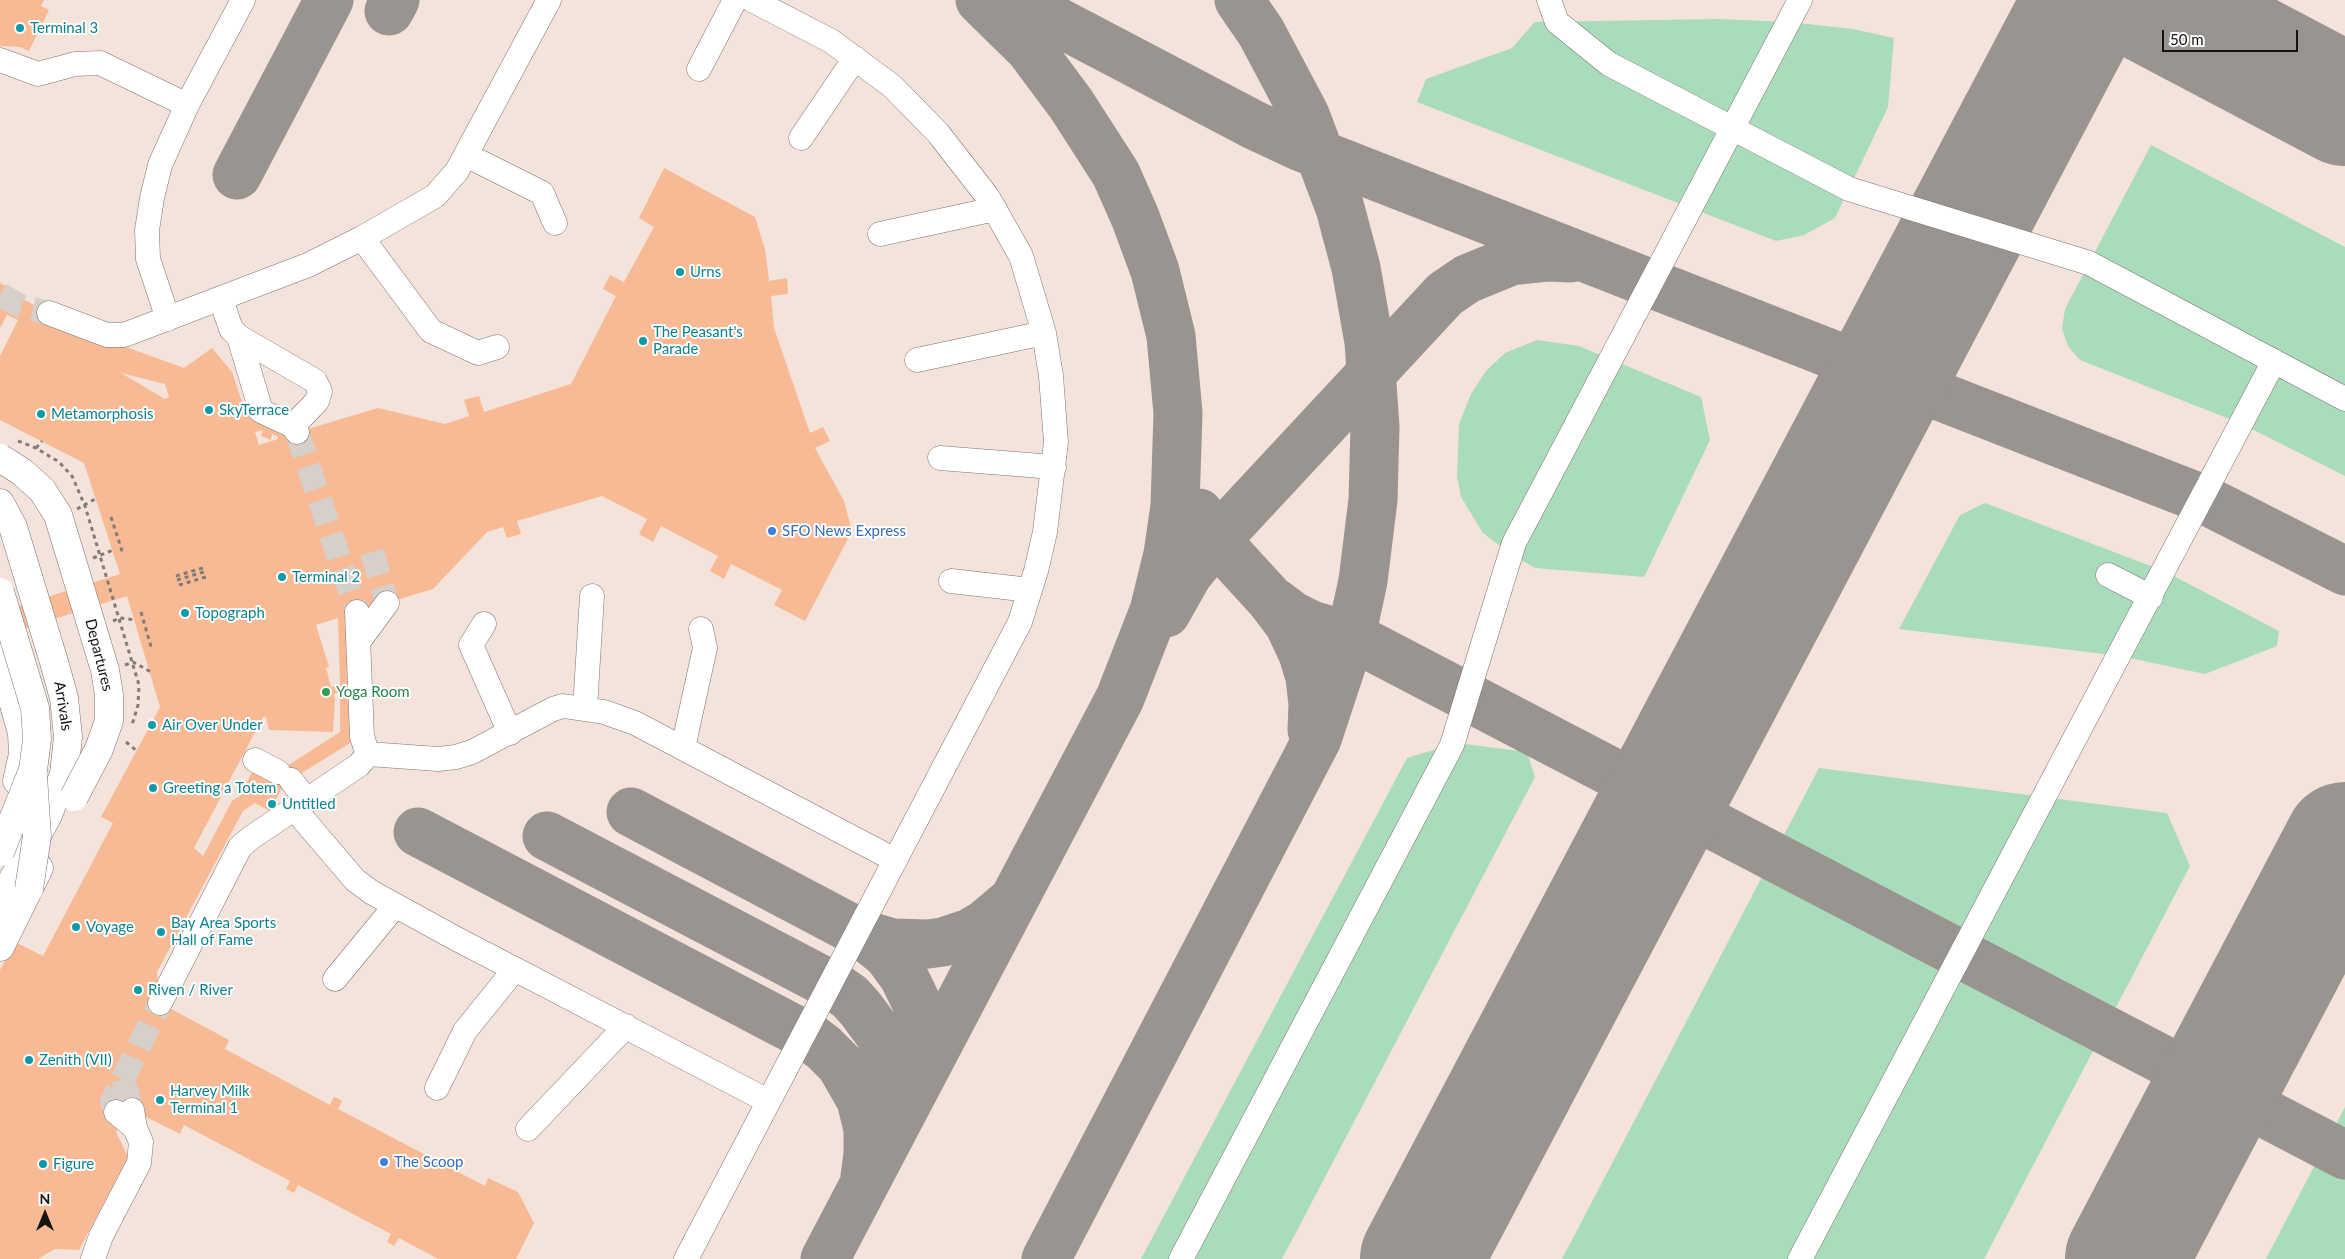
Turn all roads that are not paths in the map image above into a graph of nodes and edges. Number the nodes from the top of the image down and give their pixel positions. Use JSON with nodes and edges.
{"nodes":[{"id":1,"x":242,"y":0,"type":"edge"},
{"id":2,"x":549,"y":0,"type":"edge"},
{"id":3,"x":736,"y":0,"type":"edge"},
{"id":4,"x":752,"y":0,"type":"edge"},
{"id":5,"x":1550,"y":0,"type":"edge"},
{"id":6,"x":1800,"y":0,"type":"edge"},
{"id":7,"x":855,"y":58,"type":"junction"},
{"id":8,"x":0,"y":60,"type":"edge"},
{"id":9,"x":699,"y":69,"type":"dead end"},
{"id":10,"x":186,"y":105,"type":"junction"},
{"id":11,"x":1732,"y":128,"type":"junction"},
{"id":12,"x":801,"y":138,"type":"dead end"},
{"id":13,"x":466,"y":155,"type":"junction"},
{"id":14,"x":995,"y":209,"type":"junction"},
{"id":15,"x":555,"y":223,"type":"dead end"},
{"id":16,"x":880,"y":234,"type":"dead end"},
{"id":17,"x":362,"y":238,"type":"junction"},
{"id":18,"x":221,"y":299,"type":"junction"},
{"id":19,"x":49,"y":313,"type":"tunnel mouth"},
{"id":20,"x":168,"y":318,"type":"junction"},
{"id":21,"x":1044,"y":333,"type":"junction"},
{"id":22,"x":239,"y":337,"type":"junction"},
{"id":23,"x":497,"y":347,"type":"dead end"},
{"id":24,"x":917,"y":360,"type":"dead end"},
{"id":25,"x":2274,"y":361,"type":"junction"},
{"id":26,"x":2345,"y":399,"type":"edge"},
{"id":27,"x":0,"y":458,"type":"edge"},
{"id":28,"x":940,"y":458,"type":"dead end"},
{"id":29,"x":1054,"y":468,"type":"junction"},
{"id":30,"x":0,"y":502,"type":"edge"},
{"id":31,"x":6,"y":525,"type":"edge"},
{"id":32,"x":2108,"y":575,"type":"dead end"},
{"id":33,"x":951,"y":581,"type":"dead end"},
{"id":34,"x":1030,"y":590,"type":"junction"},
{"id":35,"x":0,"y":592,"type":"edge"},
{"id":36,"x":592,"y":596,"type":"dead end"},
{"id":37,"x":2151,"y":597,"type":"junction"},
{"id":38,"x":387,"y":603,"type":"dead end"},
{"id":39,"x":357,"y":612,"type":"tunnel mouth"},
{"id":40,"x":484,"y":624,"type":"dead end"},
{"id":41,"x":701,"y":629,"type":"dead end"},
{"id":42,"x":359,"y":641,"type":"junction"},
{"id":43,"x":0,"y":654,"type":"edge"},
{"id":44,"x":585,"y":708,"type":"junction"},
{"id":45,"x":510,"y":733,"type":"junction"},
{"id":46,"x":683,"y":748,"type":"junction"},
{"id":47,"x":368,"y":754,"type":"junction"},
{"id":48,"x":255,"y":760,"type":"dead end"},
{"id":49,"x":33,"y":770,"type":"junction"},
{"id":50,"x":302,"y":804,"type":"junction"},
{"id":51,"x":0,"y":819,"type":"edge"},
{"id":52,"x":0,"y":852,"type":"edge"},
{"id":53,"x":895,"y":860,"type":"junction"},
{"id":54,"x":29,"y":889,"type":"junction"},
{"id":55,"x":0,"y":903,"type":"edge"},
{"id":56,"x":395,"y":906,"type":"junction"},
{"id":57,"x":0,"y":908,"type":"edge"},
{"id":58,"x":0,"y":947,"type":"edge"},
{"id":59,"x":515,"y":969,"type":"junction"},
{"id":60,"x":335,"y":979,"type":"dead end"},
{"id":61,"x":160,"y":1003,"type":"tunnel mouth"},
{"id":62,"x":626,"y":1026,"type":"junction"},
{"id":63,"x":437,"y":1088,"type":"dead end"},
{"id":64,"x":768,"y":1101,"type":"junction"},
{"id":65,"x":127,"y":1117,"type":"tunnel mouth"},
{"id":66,"x":528,"y":1129,"type":"dead end"},
{"id":67,"x":93,"y":1259,"type":"edge"},
{"id":68,"x":686,"y":1259,"type":"edge"},
{"id":69,"x":1181,"y":1259,"type":"edge"},
{"id":70,"x":1800,"y":1259,"type":"edge"}],
"edges":[{"from":1,"to":10,"type":"lane"},
{"from":2,"to":13,"type":"lane"},
{"from":3,"to":9,"type":"lane"},
{"from":4,"to":7,"type":"lane"},
{"from":5,"to":11,"type":"lane"},
{"from":6,"to":11,"type":"lane"},
{"from":7,"to":12,"type":"lane"},
{"from":7,"to":14,"type":"lane"},
{"from":8,"to":10,"type":"lane"},
{"from":10,"to":20,"type":"lane"},
{"from":11,"to":25,"type":"lane"},
{"from":11,"to":69,"type":"lane"},
{"from":13,"to":15,"type":"lane"},
{"from":13,"to":17,"type":"lane"},
{"from":14,"to":16,"type":"lane"},
{"from":14,"to":21,"type":"lane"},
{"from":17,"to":18,"type":"lane"},
{"from":17,"to":23,"type":"lane"},
{"from":18,"to":20,"type":"lane"},
{"from":18,"to":22,"type":"lane"},
{"from":19,"to":20,"type":"lane"},
{"from":21,"to":24,"type":"lane"},
{"from":21,"to":29,"type":"lane"},
{"from":22,"to":22,"type":"lane"},
{"from":25,"to":26,"type":"lane"},
{"from":25,"to":37,"type":"lane"},
{"from":27,"to":54,"type":"main road","name":"Departures","bridge":true},
{"from":28,"to":29,"type":"lane"},
{"from":29,"to":34,"type":"lane"},
{"from":30,"to":31,"type":"main road","name":"Arrivals"},
{"from":31,"to":55,"type":"main road","name":"Arrivals"},
{"from":32,"to":37,"type":"lane"},
{"from":33,"to":34,"type":"lane"},
{"from":34,"to":53,"type":"lane"},
{"from":35,"to":49,"type":"main road","bridge":true},
{"from":36,"to":44,"type":"lane"},
{"from":37,"to":70,"type":"lane"},
{"from":38,"to":42,"type":"lane"},
{"from":39,"to":42,"type":"lane"},
{"from":40,"to":45,"type":"lane"},
{"from":41,"to":46,"type":"lane"},
{"from":42,"to":47,"type":"lane"},
{"from":43,"to":51,"type":"main road"},
{"from":44,"to":45,"type":"lane"},
{"from":44,"to":46,"type":"lane"},
{"from":45,"to":47,"type":"lane"},
{"from":46,"to":53,"type":"lane"},
{"from":47,"to":50,"type":"lane"},
{"from":48,"to":50,"type":"lane"},
{"from":49,"to":52,"type":"main road","bridge":true},
{"from":49,"to":54,"type":"main road","bridge":true},
{"from":50,"to":56,"type":"lane"},
{"from":50,"to":61,"type":"lane"},
{"from":53,"to":64,"type":"lane"},
{"from":54,"to":57,"type":"main road"},
{"from":54,"to":58,"type":"main road","name":"Departures"},
{"from":56,"to":59,"type":"lane"},
{"from":56,"to":60,"type":"lane"},
{"from":59,"to":62,"type":"lane"},
{"from":59,"to":63,"type":"lane"},
{"from":62,"to":64,"type":"lane"},
{"from":62,"to":66,"type":"lane"},
{"from":64,"to":68,"type":"lane"},
{"from":65,"to":67,"type":"lane"}]}
